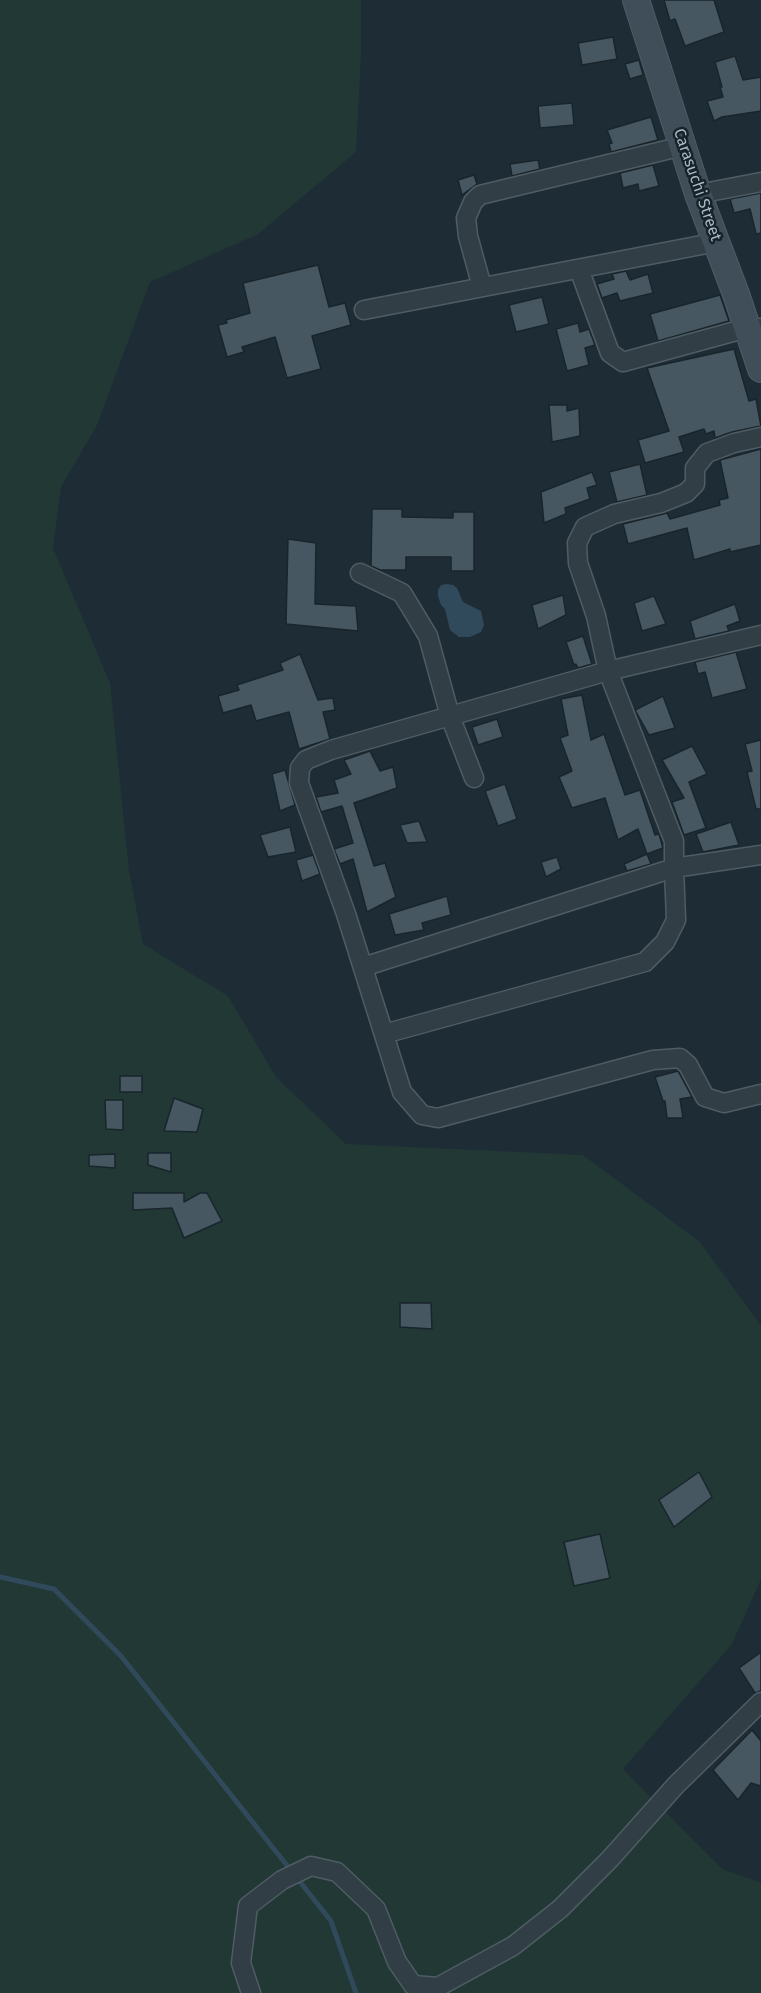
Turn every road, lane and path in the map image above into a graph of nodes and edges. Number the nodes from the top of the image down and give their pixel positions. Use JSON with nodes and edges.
{"nodes":[{"id":1,"x":636,"y":0,"type":"edge"},
{"id":2,"x":683,"y":146,"type":"junction"},
{"id":3,"x":761,"y":182,"type":"edge"},
{"id":4,"x":699,"y":194,"type":"junction"},
{"id":5,"x":717,"y":242,"type":"junction"},
{"id":6,"x":579,"y":269,"type":"junction"},
{"id":7,"x":482,"y":287,"type":"junction"},
{"id":8,"x":364,"y":310,"type":"dead end"},
{"id":9,"x":754,"y":328,"type":"edge"},
{"id":10,"x":761,"y":369,"type":"edge"},
{"id":11,"x":761,"y":437,"type":"edge"},
{"id":12,"x":360,"y":573,"type":"dead end"},
{"id":13,"x":761,"y":635,"type":"edge"},
{"id":14,"x":608,"y":671,"type":"junction"},
{"id":15,"x":450,"y":716,"type":"junction"},
{"id":16,"x":474,"y":778,"type":"dead end"},
{"id":17,"x":761,"y":855,"type":"edge"},
{"id":18,"x":674,"y":867,"type":"junction"},
{"id":19,"x":363,"y":968,"type":"junction"},
{"id":20,"x":384,"y":1034,"type":"junction"},
{"id":21,"x":761,"y":1094,"type":"edge"},
{"id":22,"x":761,"y":1702,"type":"edge"},
{"id":23,"x":251,"y":1993,"type":"edge"}],
"edges":[{"from":1,"to":2,"type":"street","name":"Carasuchi Street"},
{"from":2,"to":4,"type":"street","name":"Carasuchi Street"},
{"from":2,"to":7,"type":"street"},
{"from":3,"to":4,"type":"street"},
{"from":4,"to":5,"type":"street","name":"Carasuchi Street"},
{"from":5,"to":6,"type":"street"},
{"from":5,"to":9,"type":"street","name":"Carasuchi Street"},
{"from":6,"to":7,"type":"street"},
{"from":6,"to":9,"type":"street"},
{"from":7,"to":8,"type":"street"},
{"from":9,"to":10,"type":"street","name":"Carasuchi Street"},
{"from":11,"to":14,"type":"street"},
{"from":12,"to":15,"type":"street"},
{"from":13,"to":14,"type":"street"},
{"from":14,"to":15,"type":"street"},
{"from":14,"to":18,"type":"street"},
{"from":15,"to":16,"type":"street"},
{"from":15,"to":19,"type":"street"},
{"from":17,"to":18,"type":"street"},
{"from":18,"to":19,"type":"street"},
{"from":18,"to":20,"type":"street"},
{"from":19,"to":20,"type":"street"},
{"from":20,"to":21,"type":"street"},
{"from":22,"to":23,"type":"street"}]}
